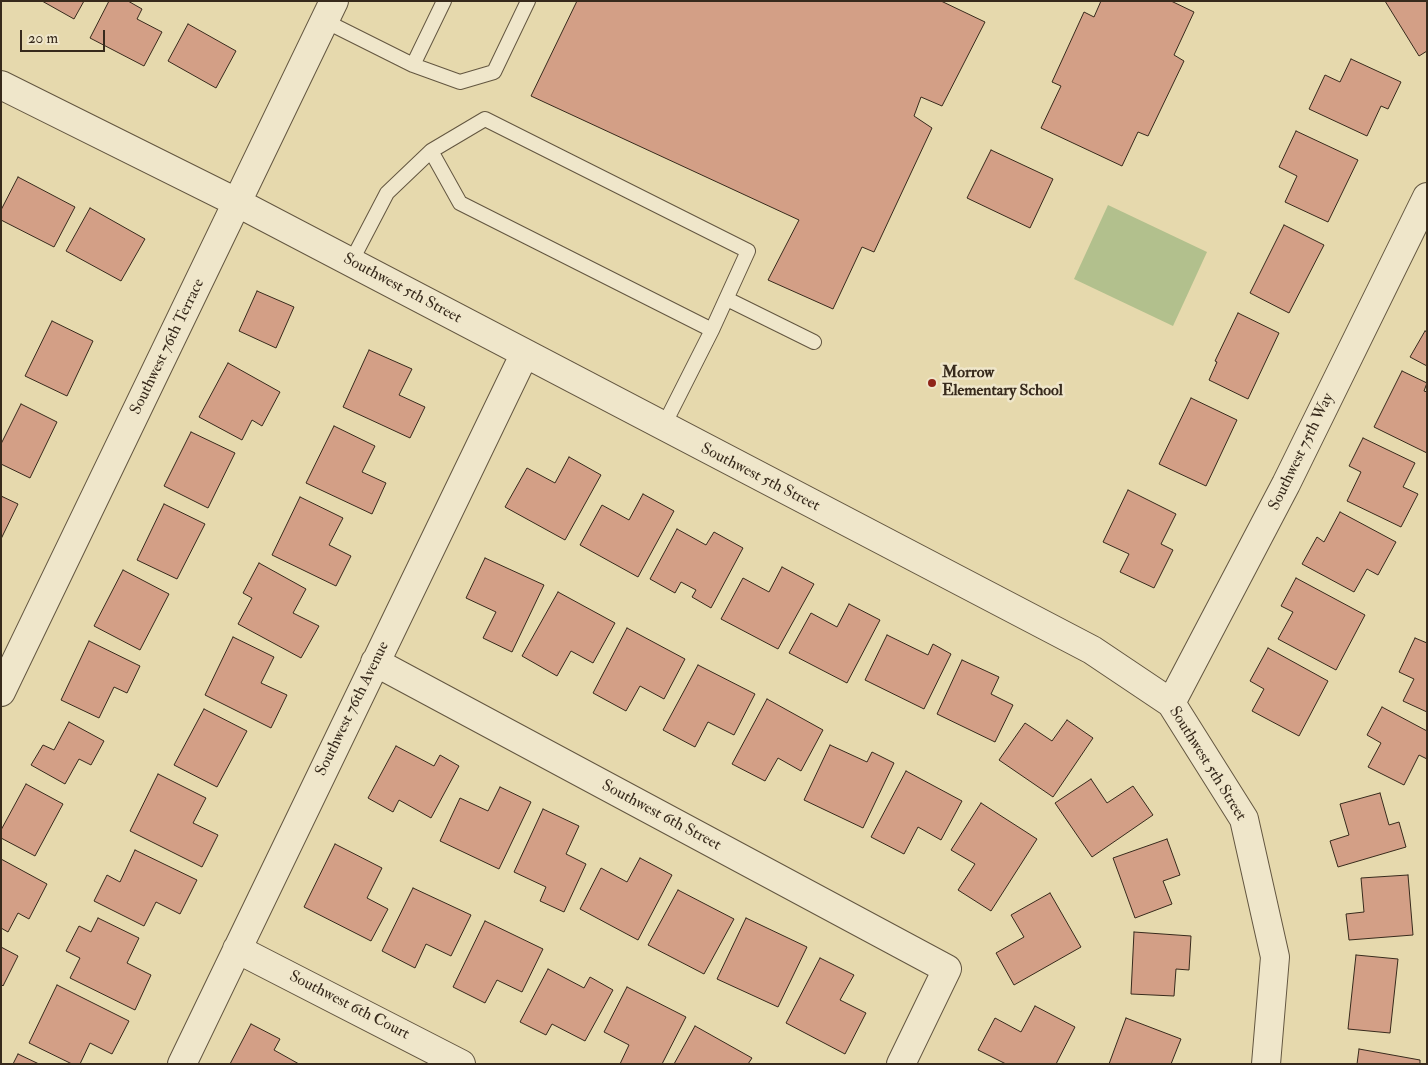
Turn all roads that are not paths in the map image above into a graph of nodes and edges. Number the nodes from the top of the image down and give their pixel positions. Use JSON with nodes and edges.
{"nodes":[{"id":1,"x":444,"y":1,"type":"edge"},
{"id":2,"x":528,"y":1,"type":"edge"},
{"id":3,"x":330,"y":11,"type":"edge"},
{"id":4,"x":413,"y":64,"type":"junction"},
{"id":5,"x":1,"y":85,"type":"edge"},
{"id":6,"x":431,"y":151,"type":"junction"},
{"id":7,"x":1427,"y":197,"type":"edge"},
{"id":8,"x":238,"y":204,"type":"junction"},
{"id":9,"x":351,"y":262,"type":"junction"},
{"id":10,"x":726,"y":299,"type":"junction"},
{"id":11,"x":712,"y":330,"type":"junction"},
{"id":12,"x":814,"y":342,"type":"dead end"},
{"id":13,"x":524,"y":354,"type":"junction"},
{"id":14,"x":663,"y":427,"type":"junction"},
{"id":15,"x":375,"y":662,"type":"junction"},
{"id":16,"x":1,"y":692,"type":"edge"},
{"id":17,"x":1171,"y":703,"type":"junction"},
{"id":18,"x":237,"y":949,"type":"junction"},
{"id":19,"x":182,"y":1064,"type":"edge"},
{"id":20,"x":461,"y":1064,"type":"edge"},
{"id":21,"x":901,"y":1064,"type":"edge"},
{"id":22,"x":1266,"y":1064,"type":"edge"}],
"edges":[{"from":1,"to":4,"type":"lane"},
{"from":2,"to":4,"type":"lane"},
{"from":3,"to":4,"type":"lane"},
{"from":3,"to":8,"type":"street","name":"Southwest 76th Terrace"},
{"from":5,"to":8,"type":"street","name":"Southwest 5th Street"},
{"from":6,"to":9,"type":"lane"},
{"from":6,"to":10,"type":"lane"},
{"from":6,"to":11,"type":"lane"},
{"from":7,"to":17,"type":"street","name":"Southwest 75th Way"},
{"from":8,"to":9,"type":"street","name":"Southwest 5th Street"},
{"from":8,"to":16,"type":"street","name":"Southwest 76th Terrace"},
{"from":9,"to":13,"type":"street","name":"Southwest 5th Street"},
{"from":10,"to":11,"type":"lane"},
{"from":10,"to":12,"type":"lane"},
{"from":11,"to":14,"type":"lane"},
{"from":13,"to":14,"type":"street","name":"Southwest 5th Street"},
{"from":13,"to":15,"type":"street","name":"Southwest 76th Avenue"},
{"from":14,"to":17,"type":"street","name":"Southwest 5th Street"},
{"from":15,"to":18,"type":"street","name":"Southwest 76th Avenue"},
{"from":15,"to":21,"type":"street","name":"Southwest 6th Street"},
{"from":17,"to":22,"type":"street","name":"Southwest 5th Street"},
{"from":18,"to":19,"type":"street","name":"Southwest 76th Avenue"},
{"from":18,"to":20,"type":"street","name":"Southwest 6th Court"}]}
